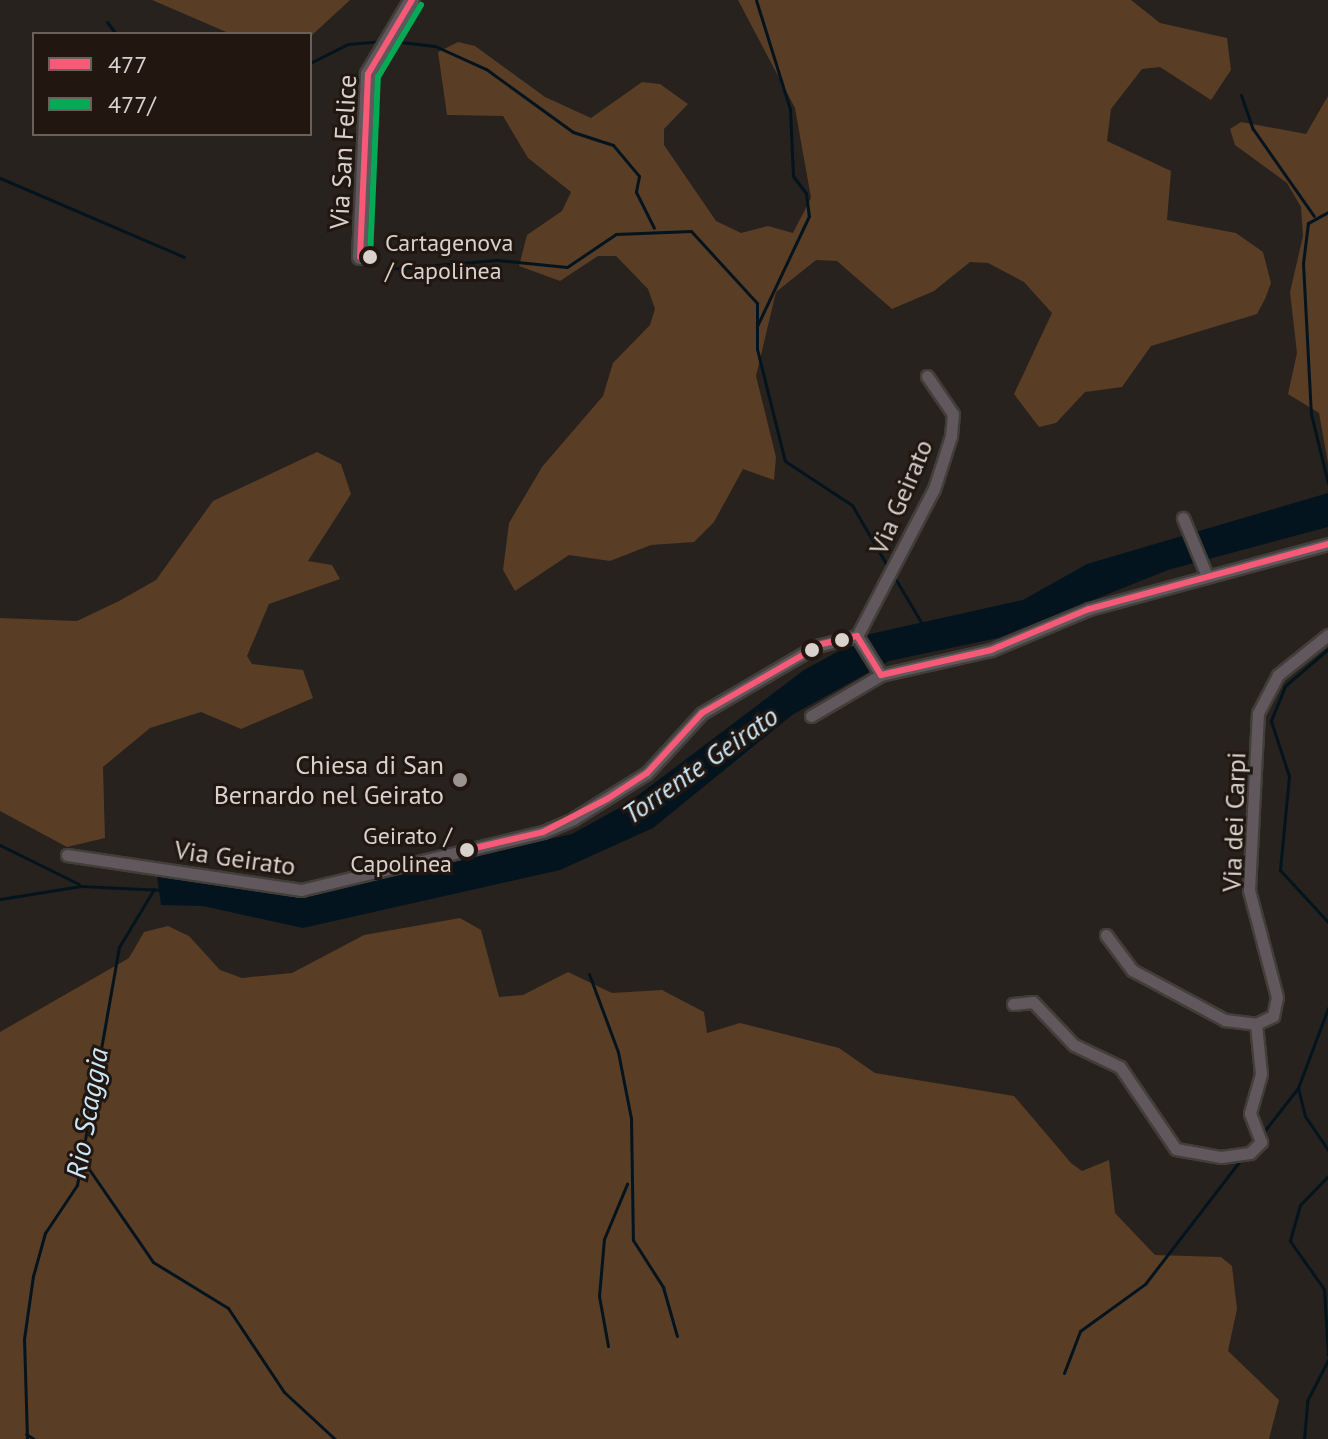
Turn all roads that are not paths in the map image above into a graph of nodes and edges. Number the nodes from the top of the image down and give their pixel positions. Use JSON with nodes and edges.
{"nodes":[{"id":1,"x":412,"y":0,"type":"edge"},
{"id":2,"x":360,"y":264,"type":"dead end"},
{"id":3,"x":927,"y":376,"type":"dead end"},
{"id":4,"x":1183,"y":518,"type":"dead end"},
{"id":5,"x":1328,"y":544,"type":"edge"},
{"id":6,"x":1205,"y":570,"type":"junction"},
{"id":7,"x":1328,"y":635,"type":"edge"},
{"id":8,"x":858,"y":637,"type":"junction"},
{"id":9,"x":878,"y":672,"type":"junction"},
{"id":10,"x":811,"y":716,"type":"dead end"},
{"id":11,"x":67,"y":855,"type":"dead end"},
{"id":12,"x":1106,"y":935,"type":"dead end"},
{"id":13,"x":1013,"y":1004,"type":"dead end"},
{"id":14,"x":1256,"y":1024,"type":"junction"}],
"edges":[{"from":1,"to":2,"type":"street","name":"Via San Felice"},
{"from":3,"to":8,"type":"street","name":"Via Geirato"},
{"from":4,"to":6,"type":"street"},
{"from":5,"to":6,"type":"street"},
{"from":6,"to":9,"type":"street"},
{"from":7,"to":14,"type":"street","name":"Via dei Carpi"},
{"from":8,"to":9,"type":"street"},
{"from":8,"to":11,"type":"street","name":"Via Geirato"},
{"from":9,"to":10,"type":"street"},
{"from":12,"to":14,"type":"street"},
{"from":13,"to":14,"type":"street"}]}
